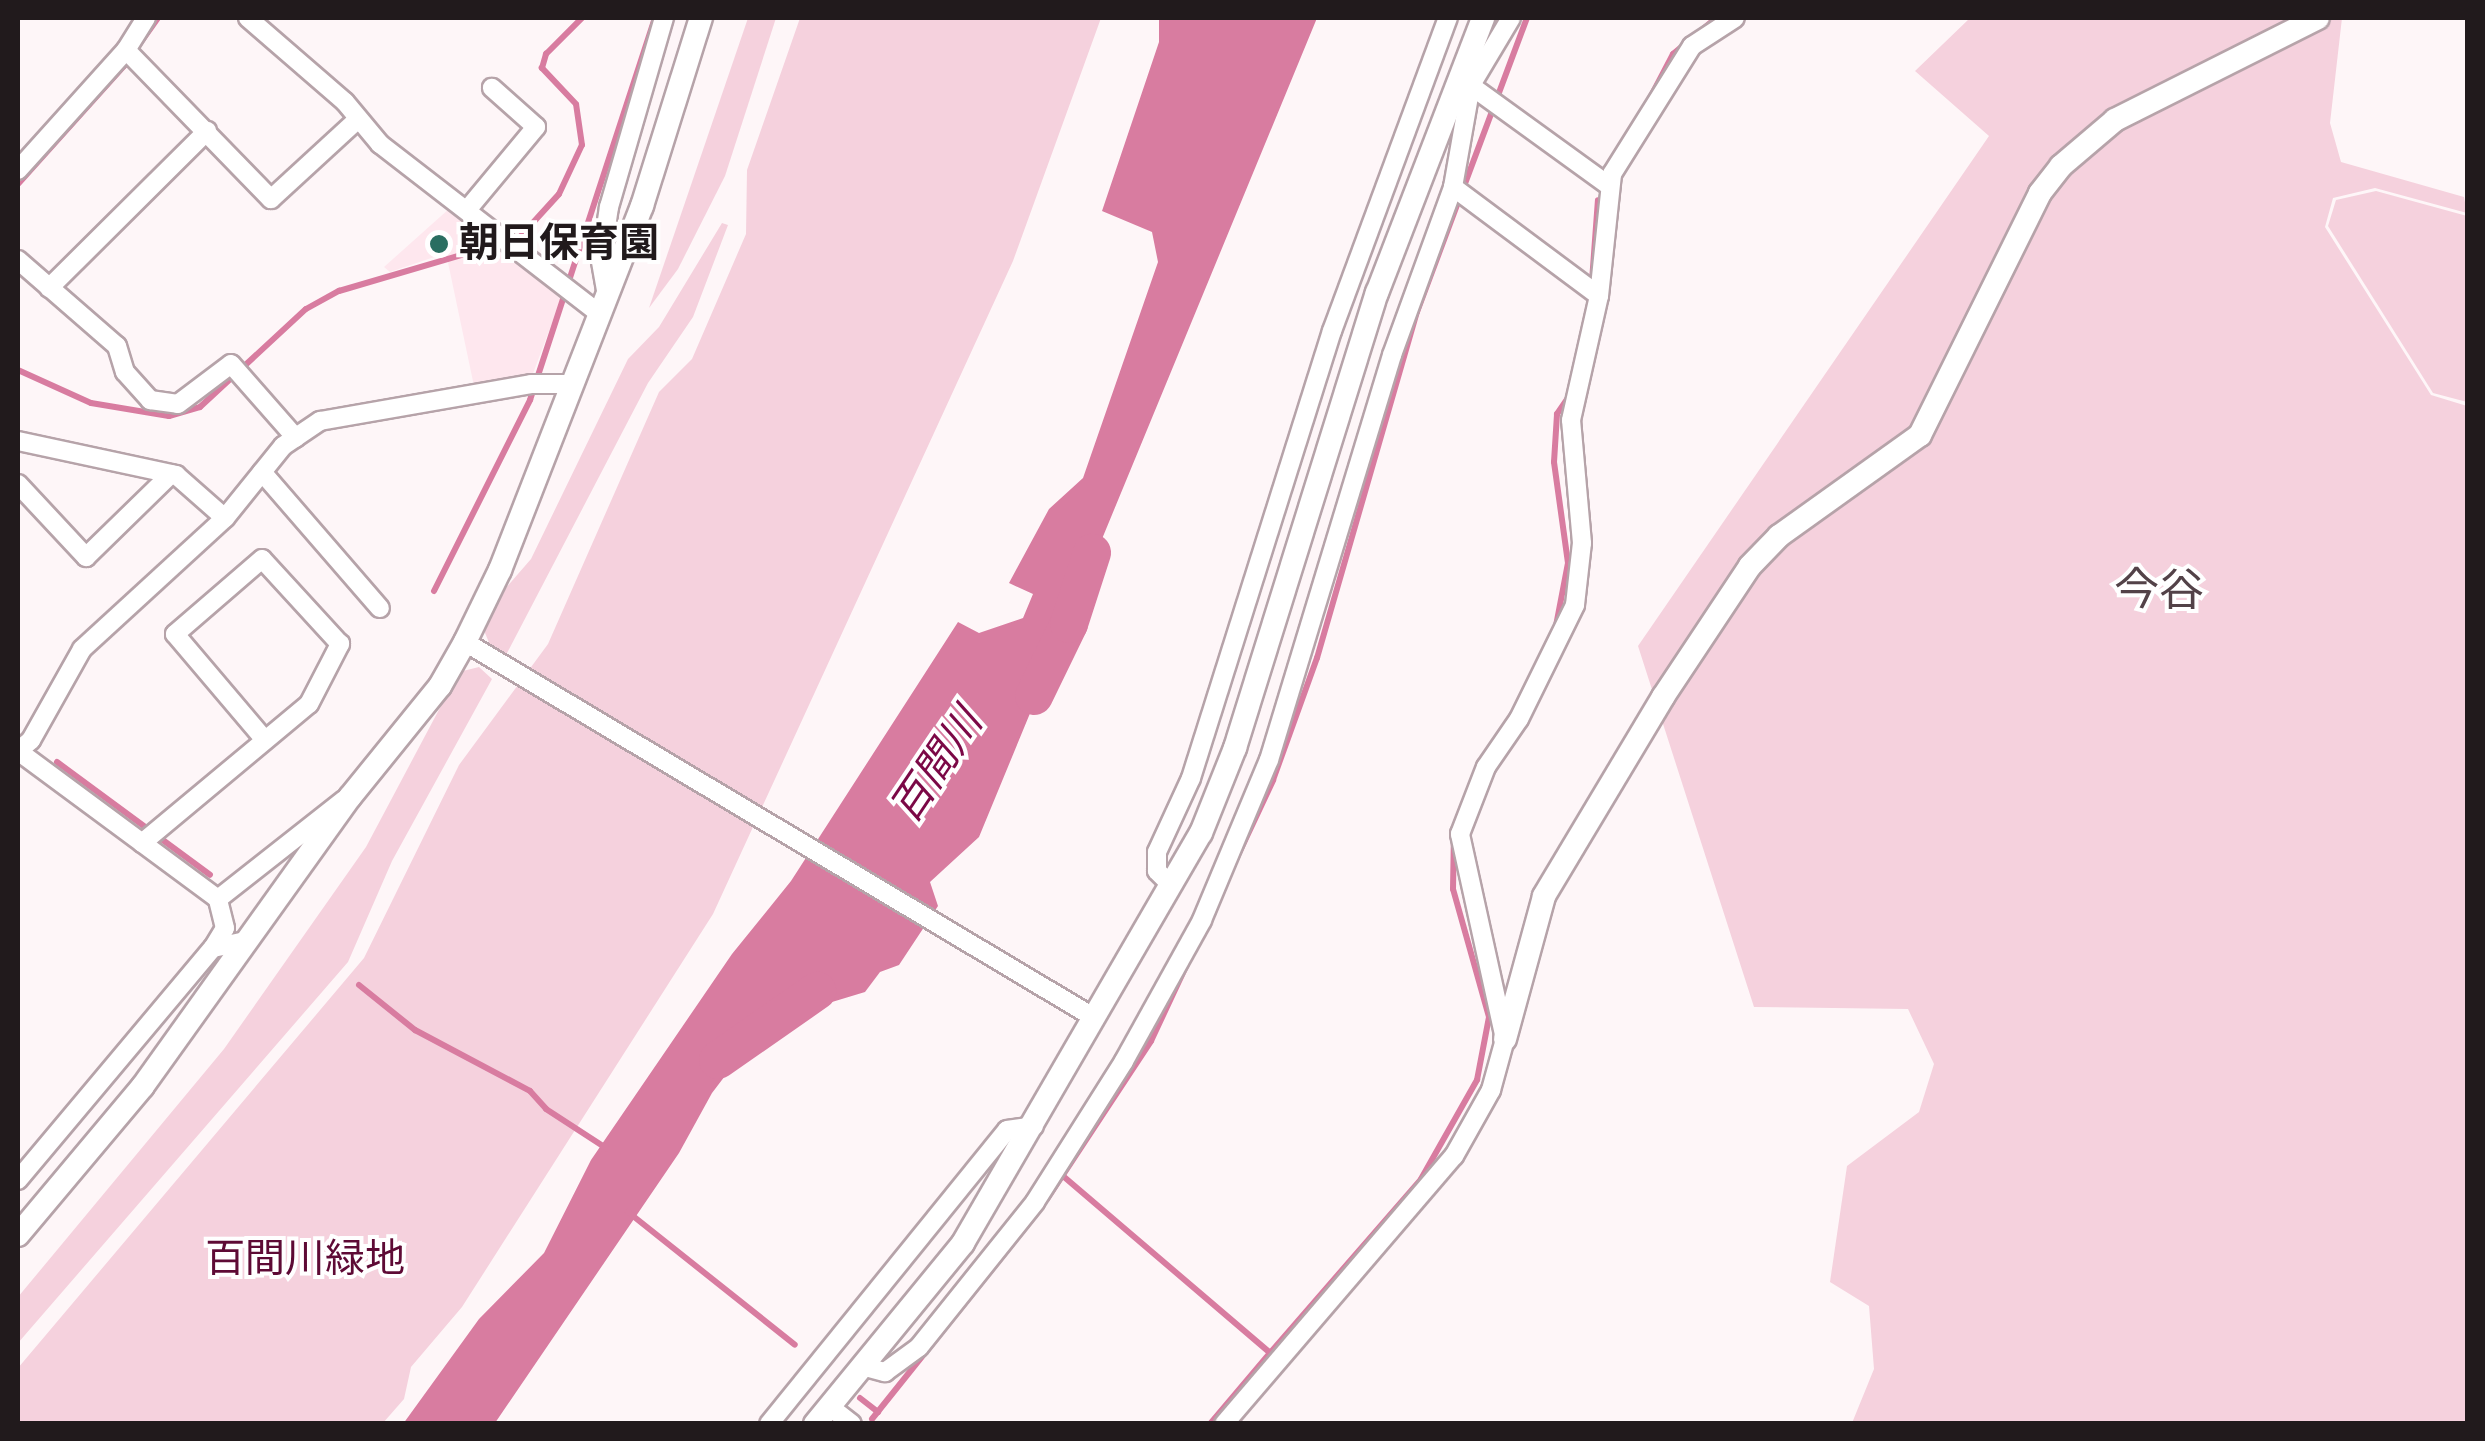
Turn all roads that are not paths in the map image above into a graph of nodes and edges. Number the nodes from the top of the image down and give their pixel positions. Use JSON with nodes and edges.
{"nodes":[{"id":1,"x":146,"y":18,"type":"edge"},
{"id":2,"x":248,"y":18,"type":"edge"},
{"id":3,"x":664,"y":18,"type":"edge"},
{"id":4,"x":702,"y":18,"type":"edge"},
{"id":5,"x":1448,"y":18,"type":"edge"},
{"id":6,"x":1484,"y":18,"type":"edge"},
{"id":7,"x":1511,"y":18,"type":"edge"},
{"id":8,"x":1734,"y":18,"type":"edge"},
{"id":9,"x":2318,"y":18,"type":"edge"},
{"id":10,"x":131,"y":54,"type":"junction"},
{"id":11,"x":1465,"y":82,"type":"junction"},
{"id":12,"x":492,"y":88,"type":"dead end"},
{"id":13,"x":358,"y":119,"type":"junction"},
{"id":14,"x":207,"y":131,"type":"junction"},
{"id":15,"x":18,"y":170,"type":"edge"},
{"id":16,"x":1608,"y":185,"type":"junction"},
{"id":17,"x":1460,"y":189,"type":"junction"},
{"id":18,"x":466,"y":210,"type":"junction"},
{"id":19,"x":18,"y":260,"type":"edge"},
{"id":20,"x":49,"y":288,"type":"junction"},
{"id":21,"x":1599,"y":296,"type":"junction"},
{"id":22,"x":604,"y":305,"type":"junction"},
{"id":23,"x":569,"y":384,"type":"junction"},
{"id":24,"x":296,"y":438,"type":"junction"},
{"id":25,"x":18,"y":442,"type":"edge"},
{"id":26,"x":262,"y":472,"type":"junction"},
{"id":27,"x":171,"y":474,"type":"junction"},
{"id":28,"x":18,"y":484,"type":"edge"},
{"id":29,"x":225,"y":518,"type":"junction"},
{"id":30,"x":380,"y":608,"type":"dead end"},
{"id":31,"x":472,"y":646,"type":"junction"},
{"id":32,"x":266,"y":740,"type":"junction"},
{"id":33,"x":18,"y":751,"type":"edge"},
{"id":34,"x":350,"y":797,"type":"junction"},
{"id":35,"x":151,"y":836,"type":"junction"},
{"id":36,"x":1171,"y":885,"type":"junction"},
{"id":37,"x":218,"y":899,"type":"junction"},
{"id":38,"x":245,"y":941,"type":"junction"},
{"id":39,"x":213,"y":948,"type":"junction"},
{"id":40,"x":1093,"y":1017,"type":"junction"},
{"id":41,"x":1506,"y":1040,"type":"junction"},
{"id":42,"x":1034,"y":1126,"type":"junction"},
{"id":43,"x":18,"y":1180,"type":"edge"},
{"id":44,"x":18,"y":1235,"type":"edge"},
{"id":45,"x":862,"y":1366,"type":"junction"},
{"id":46,"x":834,"y":1418,"type":"edge"},
{"id":47,"x":769,"y":1424,"type":"edge"},
{"id":48,"x":1224,"y":1424,"type":"edge"}],
"edges":[{"from":1,"to":10,"type":"street"},
{"from":2,"to":13,"type":"street"},
{"from":3,"to":22,"type":"street"},
{"from":4,"to":22,"type":"street"},
{"from":5,"to":36,"type":"street"},
{"from":6,"to":11,"type":"street"},
{"from":7,"to":11,"type":"street"},
{"from":8,"to":16,"type":"street"},
{"from":9,"to":41,"type":"street"},
{"from":10,"to":14,"type":"street"},
{"from":10,"to":15,"type":"street"},
{"from":11,"to":16,"type":"street"},
{"from":11,"to":17,"type":"street"},
{"from":11,"to":36,"type":"street"},
{"from":12,"to":18,"type":"street"},
{"from":13,"to":14,"type":"street"},
{"from":13,"to":18,"type":"street"},
{"from":14,"to":20,"type":"street"},
{"from":16,"to":21,"type":"street"},
{"from":17,"to":21,"type":"street"},
{"from":17,"to":45,"type":"street"},
{"from":18,"to":22,"type":"street"},
{"from":19,"to":20,"type":"street"},
{"from":20,"to":24,"type":"street"},
{"from":21,"to":41,"type":"street"},
{"from":22,"to":23,"type":"street"},
{"from":23,"to":24,"type":"street"},
{"from":23,"to":31,"type":"street"},
{"from":24,"to":26,"type":"street"},
{"from":25,"to":27,"type":"street"},
{"from":26,"to":29,"type":"street"},
{"from":26,"to":30,"type":"street"},
{"from":27,"to":28,"type":"street"},
{"from":27,"to":29,"type":"street"},
{"from":29,"to":33,"type":"street"},
{"from":31,"to":34,"type":"street"},
{"from":31,"to":40,"type":"street"},
{"from":32,"to":32,"type":"street"},
{"from":32,"to":35,"type":"street"},
{"from":33,"to":35,"type":"street"},
{"from":34,"to":37,"type":"street"},
{"from":34,"to":38,"type":"street"},
{"from":35,"to":37,"type":"street"},
{"from":36,"to":40,"type":"street"},
{"from":37,"to":39,"type":"street"},
{"from":38,"to":39,"type":"street"},
{"from":38,"to":44,"type":"street"},
{"from":39,"to":43,"type":"street"},
{"from":40,"to":42,"type":"street"},
{"from":41,"to":48,"type":"street"},
{"from":42,"to":45,"type":"street"},
{"from":42,"to":47,"type":"street"},
{"from":45,"to":46,"type":"street"}]}
